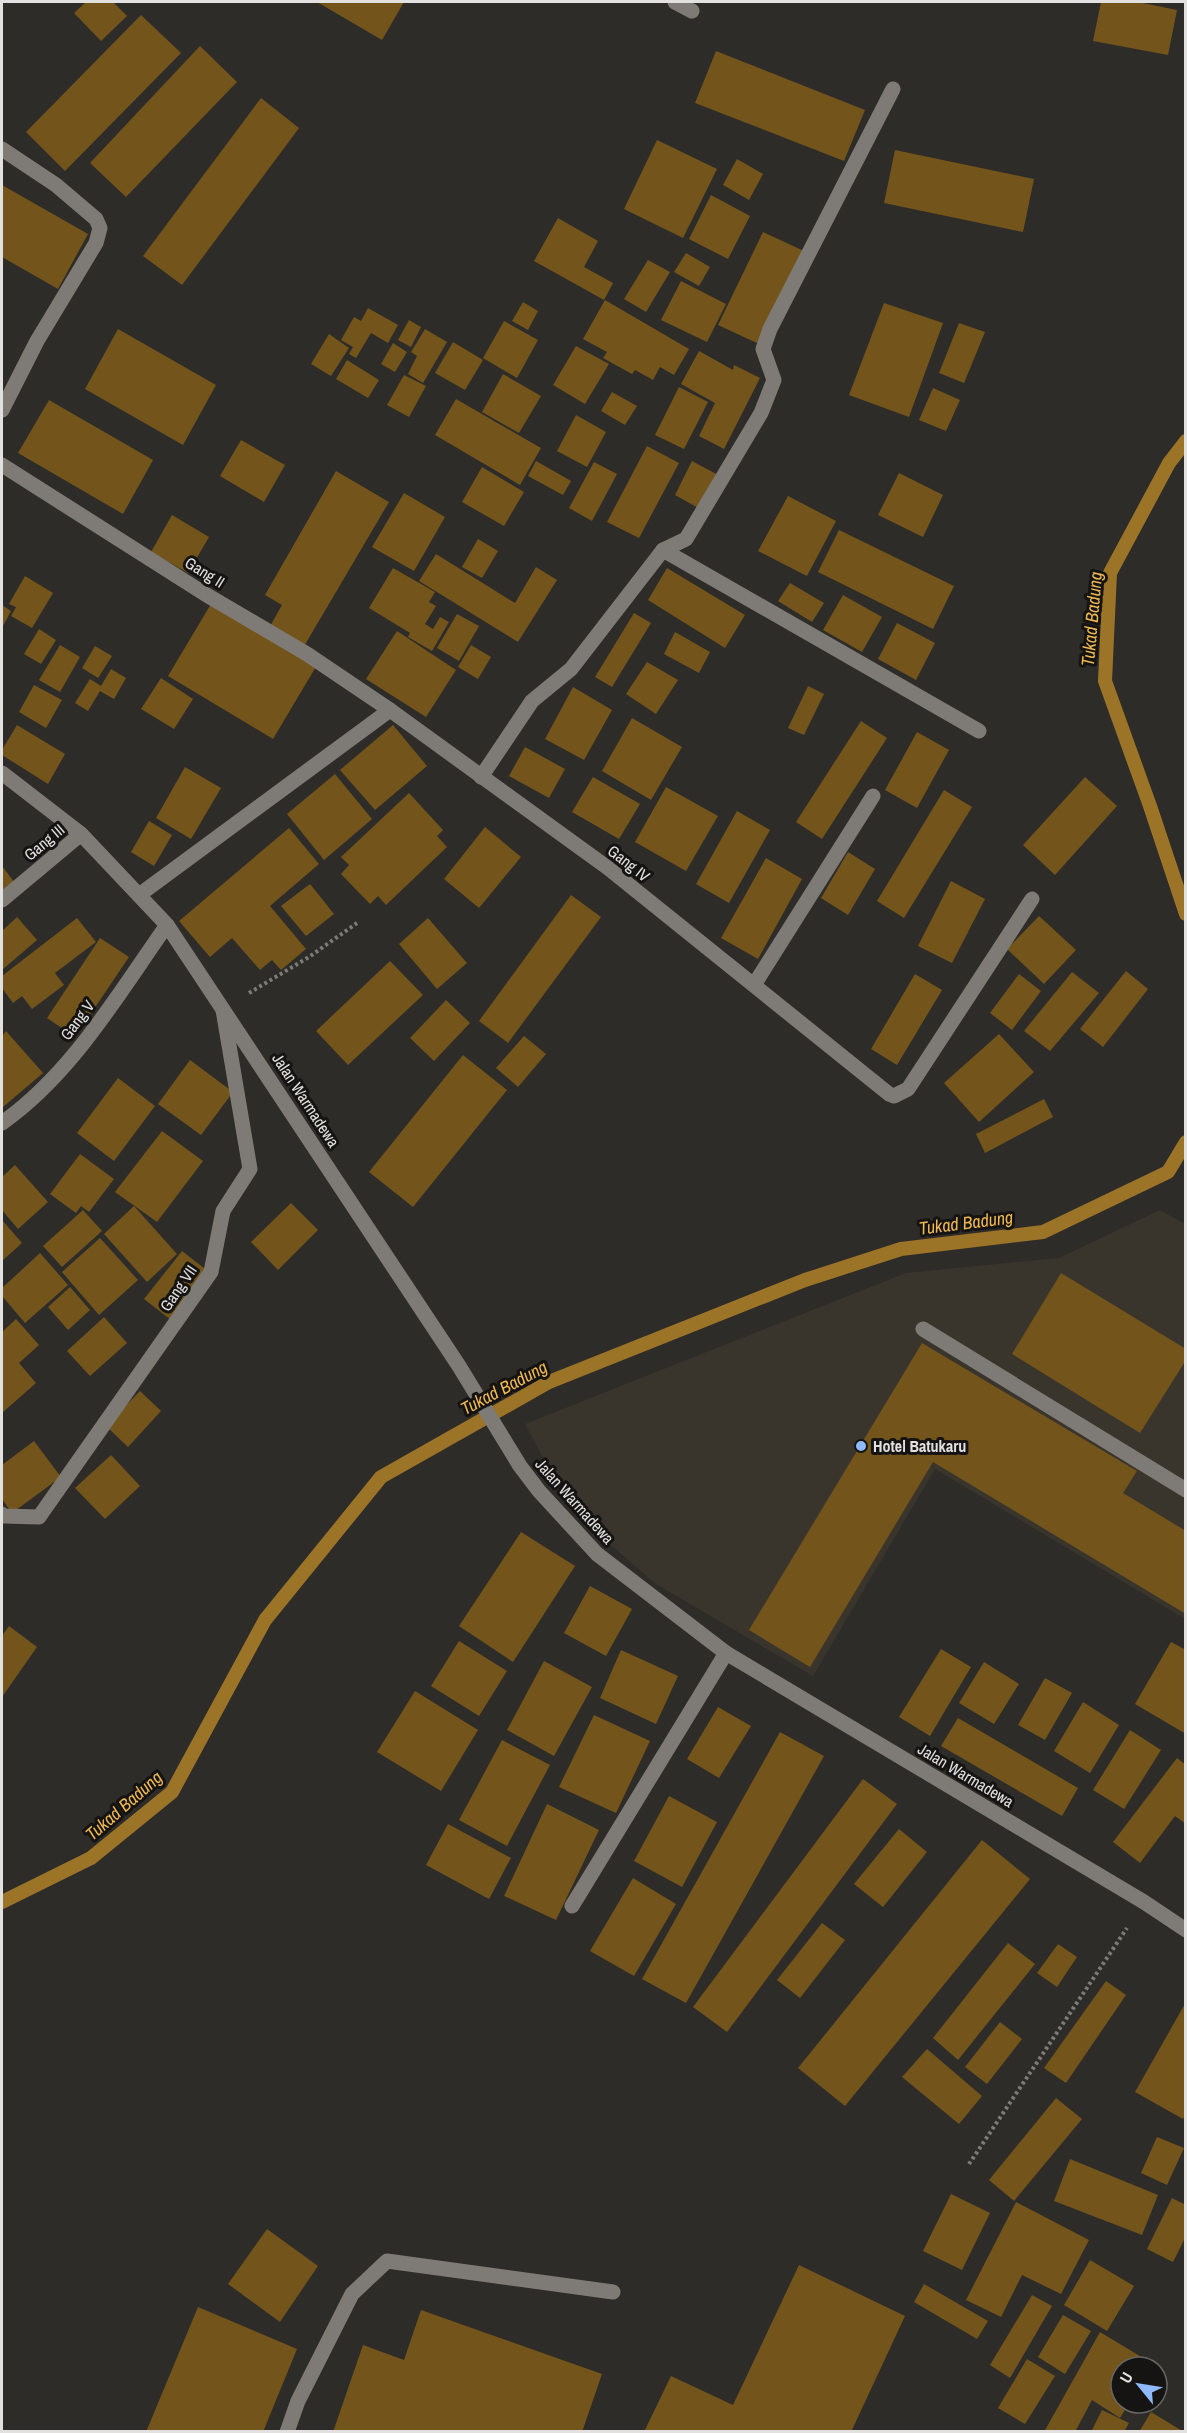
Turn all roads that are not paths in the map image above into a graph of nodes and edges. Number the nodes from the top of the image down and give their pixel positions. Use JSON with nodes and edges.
{"nodes":[{"id":1,"x":675,"y":2,"type":"edge"},
{"id":2,"x":692,"y":11,"type":"dead end"},
{"id":3,"x":893,"y":89,"type":"dead end"},
{"id":4,"x":2,"y":149,"type":"edge"},
{"id":5,"x":2,"y":410,"type":"edge"},
{"id":6,"x":2,"y":465,"type":"edge"},
{"id":7,"x":663,"y":550,"type":"junction"},
{"id":8,"x":390,"y":710,"type":"junction"},
{"id":9,"x":979,"y":730,"type":"dead end"},
{"id":10,"x":2,"y":773,"type":"edge"},
{"id":11,"x":481,"y":777,"type":"junction"},
{"id":12,"x":873,"y":796,"type":"dead end"},
{"id":13,"x":81,"y":834,"type":"junction"},
{"id":14,"x":139,"y":895,"type":"junction"},
{"id":15,"x":1032,"y":899,"type":"dead end"},
{"id":16,"x":2,"y":900,"type":"edge"},
{"id":17,"x":167,"y":925,"type":"junction"},
{"id":18,"x":754,"y":985,"type":"junction"},
{"id":19,"x":223,"y":1009,"type":"junction"},
{"id":20,"x":2,"y":1124,"type":"edge"},
{"id":21,"x":923,"y":1329,"type":"dead end"},
{"id":22,"x":1185,"y":1490,"type":"edge"},
{"id":23,"x":2,"y":1514,"type":"edge"},
{"id":24,"x":726,"y":1653,"type":"junction"},
{"id":25,"x":573,"y":1906,"type":"dead end"},
{"id":26,"x":1185,"y":1930,"type":"edge"},
{"id":27,"x":613,"y":2292,"type":"dead end"},
{"id":28,"x":287,"y":2432,"type":"edge"}],
"edges":[{"from":1,"to":2,"type":"street"},
{"from":3,"to":7,"type":"street"},
{"from":4,"to":5,"type":"street"},
{"from":6,"to":8,"type":"street","name":"Gang II"},
{"from":7,"to":9,"type":"street"},
{"from":7,"to":11,"type":"street"},
{"from":8,"to":11,"type":"street","name":"Gang IV"},
{"from":8,"to":14,"type":"street"},
{"from":10,"to":13,"type":"street","name":"Jalan Warmadewa"},
{"from":11,"to":18,"type":"street","name":"Gang IV"},
{"from":12,"to":18,"type":"street"},
{"from":13,"to":14,"type":"street","name":"Jalan Warmadewa"},
{"from":13,"to":16,"type":"street","name":"Gang III"},
{"from":14,"to":17,"type":"street","name":"Jalan Warmadewa"},
{"from":15,"to":18,"type":"street","name":"Gang IV"},
{"from":17,"to":19,"type":"street","name":"Jalan Warmadewa"},
{"from":17,"to":20,"type":"street","name":"Gang V"},
{"from":19,"to":23,"type":"street","name":"Gang VII"},
{"from":19,"to":24,"type":"street","name":"Jalan Warmadewa"},
{"from":21,"to":22,"type":"street"},
{"from":24,"to":25,"type":"street"},
{"from":24,"to":26,"type":"street","name":"Jalan Warmadewa"},
{"from":27,"to":28,"type":"street"}]}
